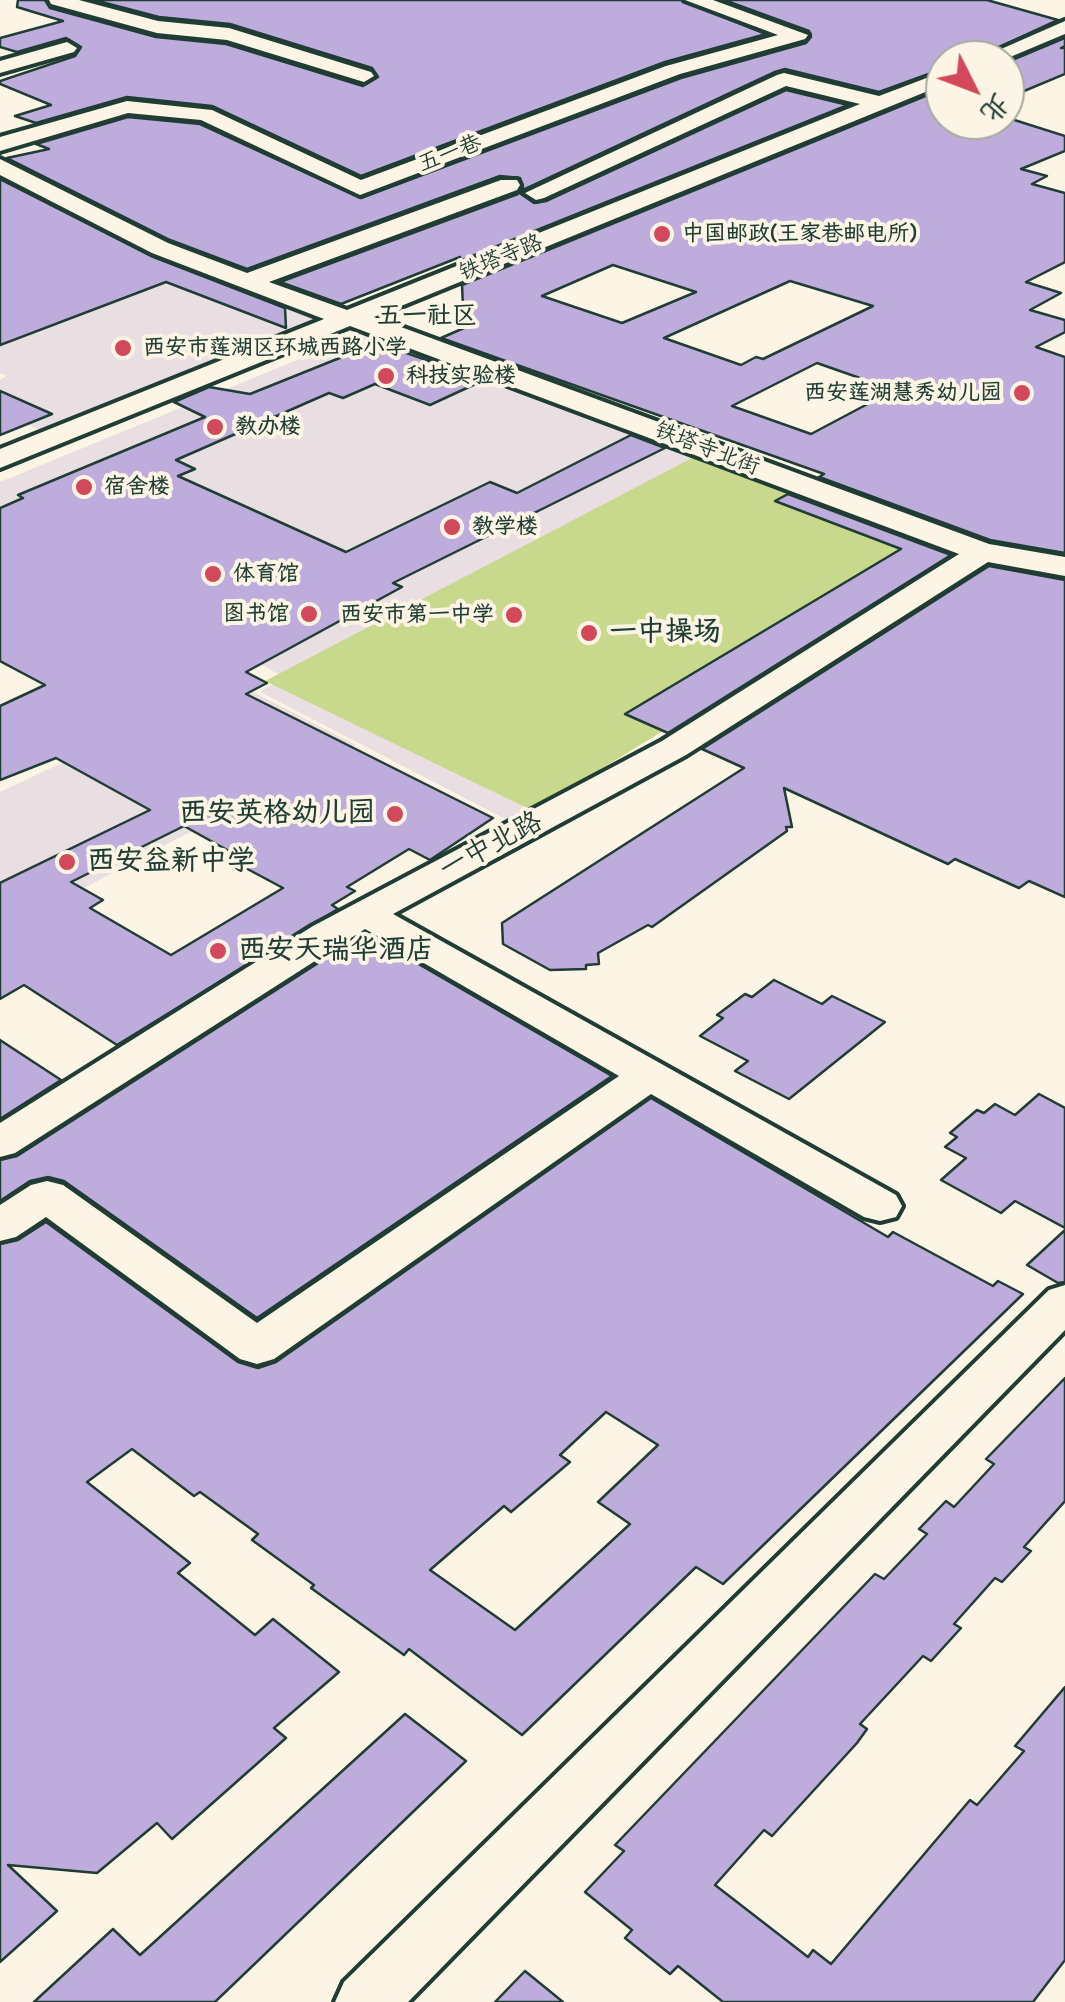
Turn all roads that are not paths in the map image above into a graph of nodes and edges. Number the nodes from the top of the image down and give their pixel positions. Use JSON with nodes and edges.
{"nodes":[{"id":1,"x":58,"y":0,"type":"edge"},
{"id":2,"x":694,"y":0,"type":"edge"},
{"id":3,"x":1065,"y":27,"type":"edge"},
{"id":4,"x":1025,"y":44,"type":"edge"},
{"id":5,"x":67,"y":48,"type":"dead end"},
{"id":6,"x":0,"y":67,"type":"edge"},
{"id":7,"x":364,"y":76,"type":"dead end"},
{"id":8,"x":925,"y":85,"type":"edge"},
{"id":9,"x":882,"y":102,"type":"junction"},
{"id":10,"x":0,"y":144,"type":"edge"},
{"id":11,"x":433,"y":160,"type":"junction"},
{"id":12,"x":0,"y":166,"type":"edge"},
{"id":13,"x":509,"y":184,"type":"junction"},
{"id":14,"x":536,"y":193,"type":"junction"},
{"id":15,"x":607,"y":216,"type":"junction"},
{"id":16,"x":248,"y":281,"type":"junction"},
{"id":17,"x":352,"y":316,"type":"junction"},
{"id":18,"x":0,"y":459,"type":"edge"},
{"id":19,"x":983,"y":552,"type":"junction"},
{"id":20,"x":1065,"y":567,"type":"edge"},
{"id":21,"x":366,"y":914,"type":"junction"},
{"id":22,"x":649,"y":1075,"type":"junction"},
{"id":23,"x":0,"y":1143,"type":"edge"},
{"id":24,"x":880,"y":1206,"type":"dead end"},
{"id":25,"x":0,"y":1226,"type":"edge"},
{"id":26,"x":1065,"y":1302,"type":"edge"},
{"id":27,"x":366,"y":2002,"type":"edge"}],
"edges":[{"from":1,"to":7,"type":"street"},
{"from":2,"to":11,"type":"street","name":"五一巷"},
{"from":3,"to":4,"type":"street"},
{"from":5,"to":6,"type":"street"},
{"from":8,"to":9,"type":"street","name":"铁塔寺路"},
{"from":9,"to":14,"type":"street"},
{"from":9,"to":15,"type":"street","name":"铁塔寺路"},
{"from":10,"to":11,"type":"street","name":"五一巷"},
{"from":11,"to":13,"type":"street"},
{"from":12,"to":16,"type":"street","name":"铁塔寺北街"},
{"from":13,"to":14,"type":"street"},
{"from":13,"to":16,"type":"street"},
{"from":14,"to":15,"type":"street"},
{"from":15,"to":17,"type":"street","name":"铁塔寺路"},
{"from":16,"to":17,"type":"street","name":"铁塔寺北街"},
{"from":17,"to":18,"type":"street","name":"铁塔寺路"},
{"from":17,"to":19,"type":"street","name":"铁塔寺北街"},
{"from":19,"to":20,"type":"street","name":"铁塔寺北街"},
{"from":19,"to":21,"type":"street","name":"一中北路"},
{"from":21,"to":22,"type":"street"},
{"from":21,"to":23,"type":"street","name":"一中北路"},
{"from":22,"to":24,"type":"street"},
{"from":22,"to":25,"type":"street"},
{"from":26,"to":27,"type":"street"}]}
